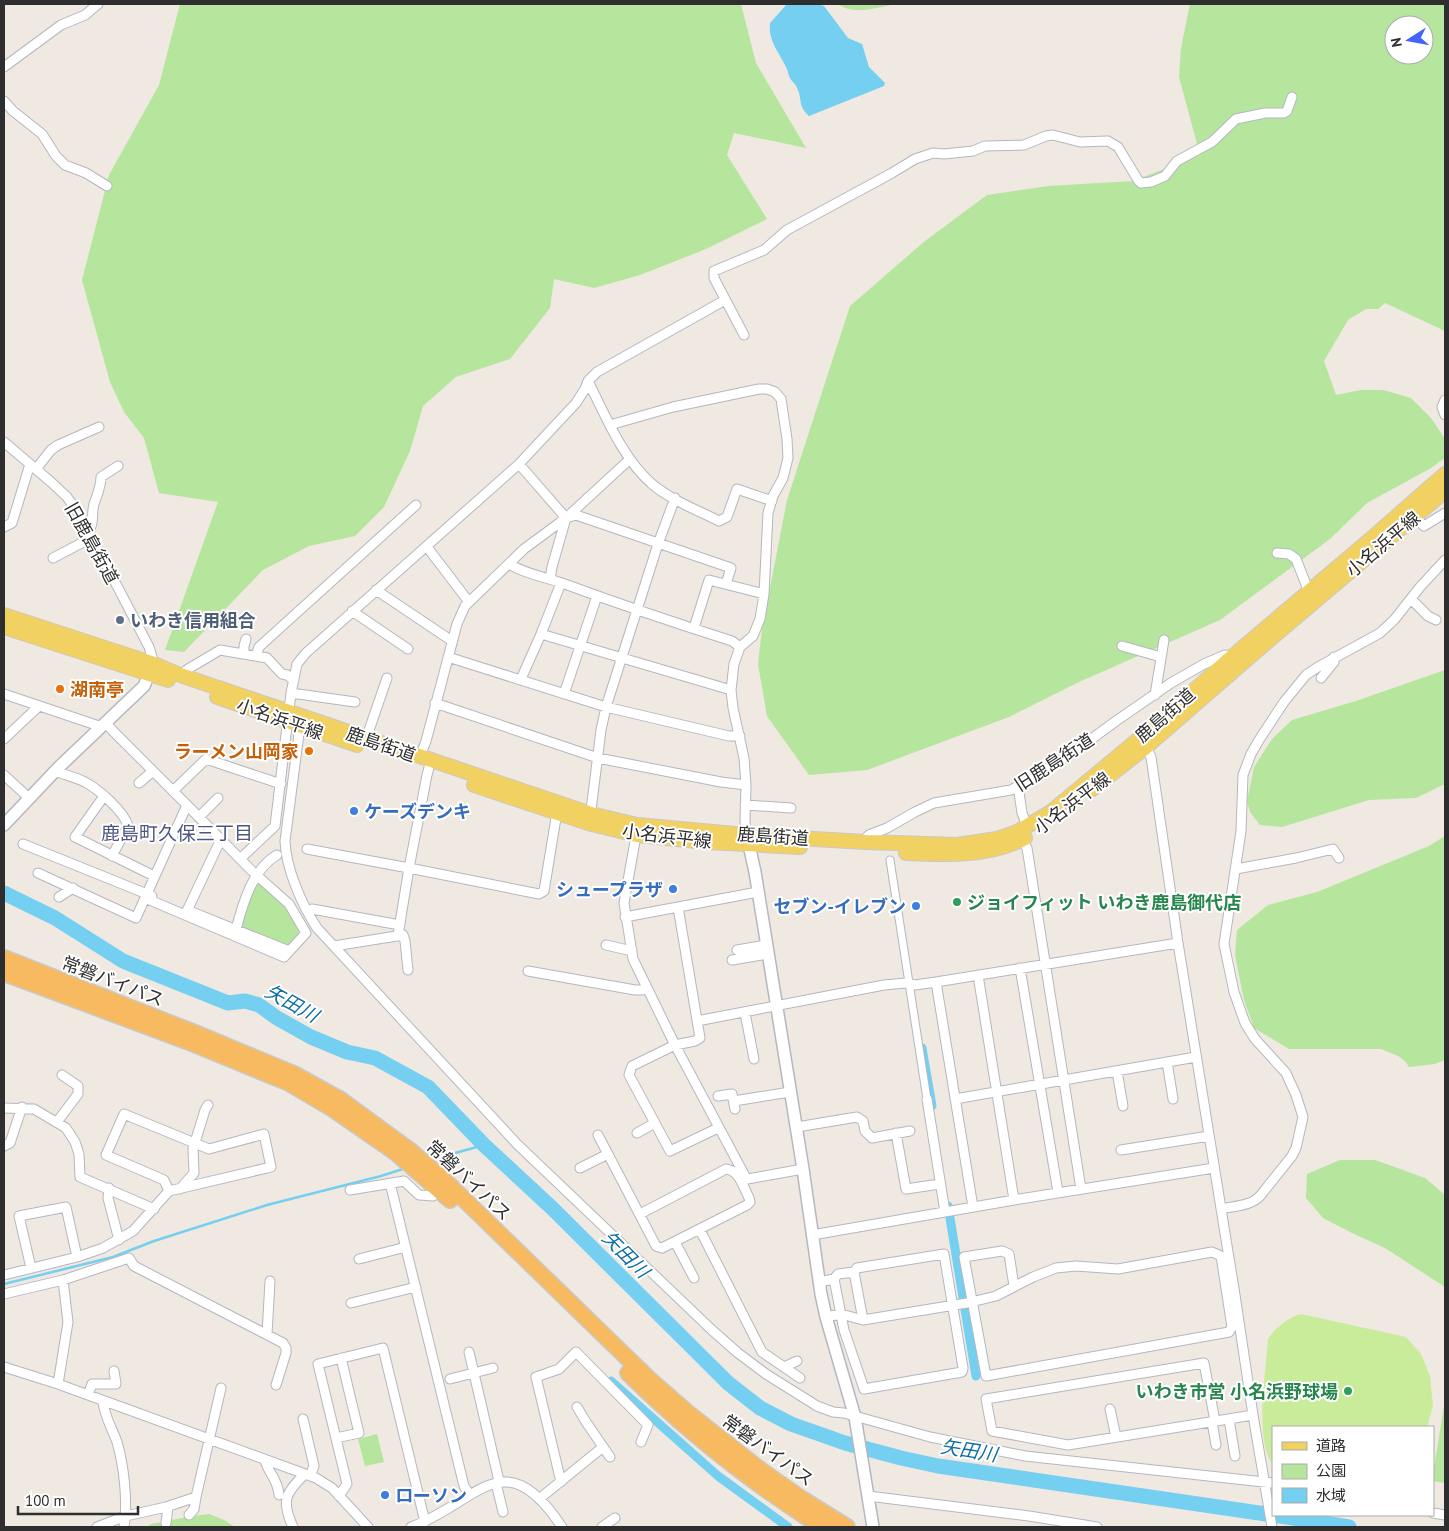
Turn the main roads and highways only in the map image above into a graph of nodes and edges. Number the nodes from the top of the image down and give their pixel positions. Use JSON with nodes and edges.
{"nodes":[{"id":1,"x":1445,"y":474,"type":"edge"},
{"id":2,"x":1445,"y":491,"type":"edge"},
{"id":3,"x":5,"y":627,"type":"edge"},
{"id":4,"x":152,"y":669,"type":"junction"},
{"id":5,"x":292,"y":720,"type":"junction"},
{"id":6,"x":1143,"y":742,"type":"junction"},
{"id":7,"x":426,"y":762,"type":"junction"},
{"id":8,"x":1022,"y":832,"type":"junction"},
{"id":9,"x":747,"y":839,"type":"junction"},
{"id":10,"x":4,"y":958,"type":"edge"},
{"id":11,"x":4,"y":973,"type":"edge"},
{"id":12,"x":401,"y":1150,"type":"junction"},
{"id":13,"x":435,"y":1181,"type":"junction"},
{"id":14,"x":822,"y":1527,"type":"edge"},
{"id":15,"x":847,"y":1527,"type":"edge"}],
"edges":[{"from":1,"to":6,"type":"main road","name":"鹿島街道"},
{"from":2,"to":6,"type":"main road","name":"小名浜平線"},
{"from":3,"to":4,"type":"main road","name":"小名浜平線"},
{"from":4,"to":5,"type":"main road","name":"小名浜平線"},
{"from":4,"to":5,"type":"main road","name":"鹿島街道"},
{"from":5,"to":7,"type":"main road","name":"小名浜平線"},
{"from":5,"to":7,"type":"main road","name":"鹿島街道"},
{"from":6,"to":8,"type":"main road","name":"小名浜平線"},
{"from":7,"to":9,"type":"main road","name":"小名浜平線"},
{"from":8,"to":9,"type":"main road","name":"鹿島街道"},
{"from":8,"to":9,"type":"main road","name":"小名浜平線"},
{"from":10,"to":12,"type":"highway","name":"常磐バイパス"},
{"from":11,"to":12,"type":"highway","name":"常磐バイパス"},
{"from":12,"to":13,"type":"highway","name":"常磐バイパス"},
{"from":13,"to":14,"type":"highway","name":"常磐バイパス"},
{"from":13,"to":15,"type":"highway","name":"常磐バイパス"}]}
